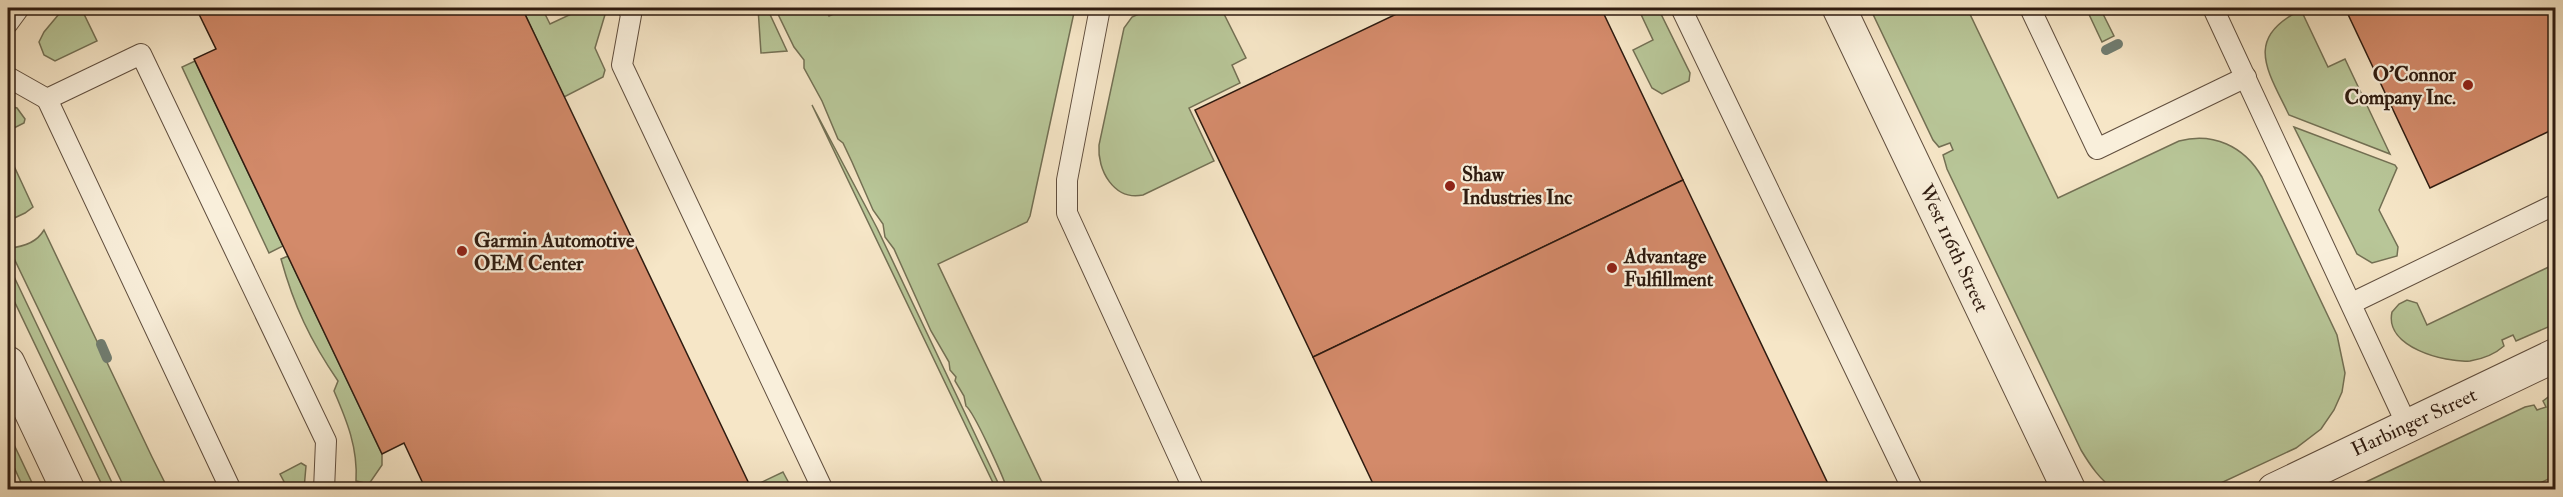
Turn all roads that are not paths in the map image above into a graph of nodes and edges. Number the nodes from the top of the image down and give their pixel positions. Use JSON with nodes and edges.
{"nodes":[{"id":1,"x":19,"y":8,"type":"edge"},
{"id":2,"x":628,"y":8,"type":"edge"},
{"id":3,"x":1100,"y":8,"type":"edge"},
{"id":4,"x":1681,"y":8,"type":"edge"},
{"id":5,"x":1839,"y":8,"type":"edge"},
{"id":6,"x":2030,"y":8,"type":"edge"},
{"id":7,"x":2213,"y":8,"type":"edge"},
{"id":8,"x":8,"y":23,"type":"edge"},
{"id":9,"x":8,"y":77,"type":"edge"},
{"id":10,"x":2246,"y":78,"type":"junction"},
{"id":11,"x":47,"y":99,"type":"junction"},
{"id":12,"x":2556,"y":204,"type":"edge"},
{"id":13,"x":2352,"y":303,"type":"junction"},
{"id":14,"x":2556,"y":355,"type":"edge"},
{"id":15,"x":8,"y":363,"type":"edge"},
{"id":16,"x":2407,"y":425,"type":"junction"},
{"id":17,"x":68,"y":489,"type":"edge"},
{"id":18,"x":231,"y":489,"type":"edge"},
{"id":19,"x":324,"y":489,"type":"edge"},
{"id":20,"x":824,"y":489,"type":"edge"},
{"id":21,"x":1194,"y":489,"type":"edge"},
{"id":22,"x":1913,"y":489,"type":"edge"},
{"id":23,"x":2069,"y":489,"type":"edge"},
{"id":24,"x":2274,"y":489,"type":"edge"}],
"edges":[{"from":1,"to":8,"type":"lane"},
{"from":2,"to":20,"type":"lane"},
{"from":3,"to":21,"type":"lane"},
{"from":4,"to":22,"type":"lane"},
{"from":5,"to":23,"type":"street","name":"West 116th Street"},
{"from":6,"to":10,"type":"lane"},
{"from":7,"to":10,"type":"lane"},
{"from":9,"to":11,"type":"lane"},
{"from":10,"to":13,"type":"lane"},
{"from":11,"to":18,"type":"lane"},
{"from":11,"to":19,"type":"lane"},
{"from":12,"to":13,"type":"lane"},
{"from":13,"to":16,"type":"lane"},
{"from":14,"to":16,"type":"street","name":"Harbinger Street"},
{"from":15,"to":17,"type":"street"},
{"from":16,"to":24,"type":"street","name":"Harbinger Street"}]}
